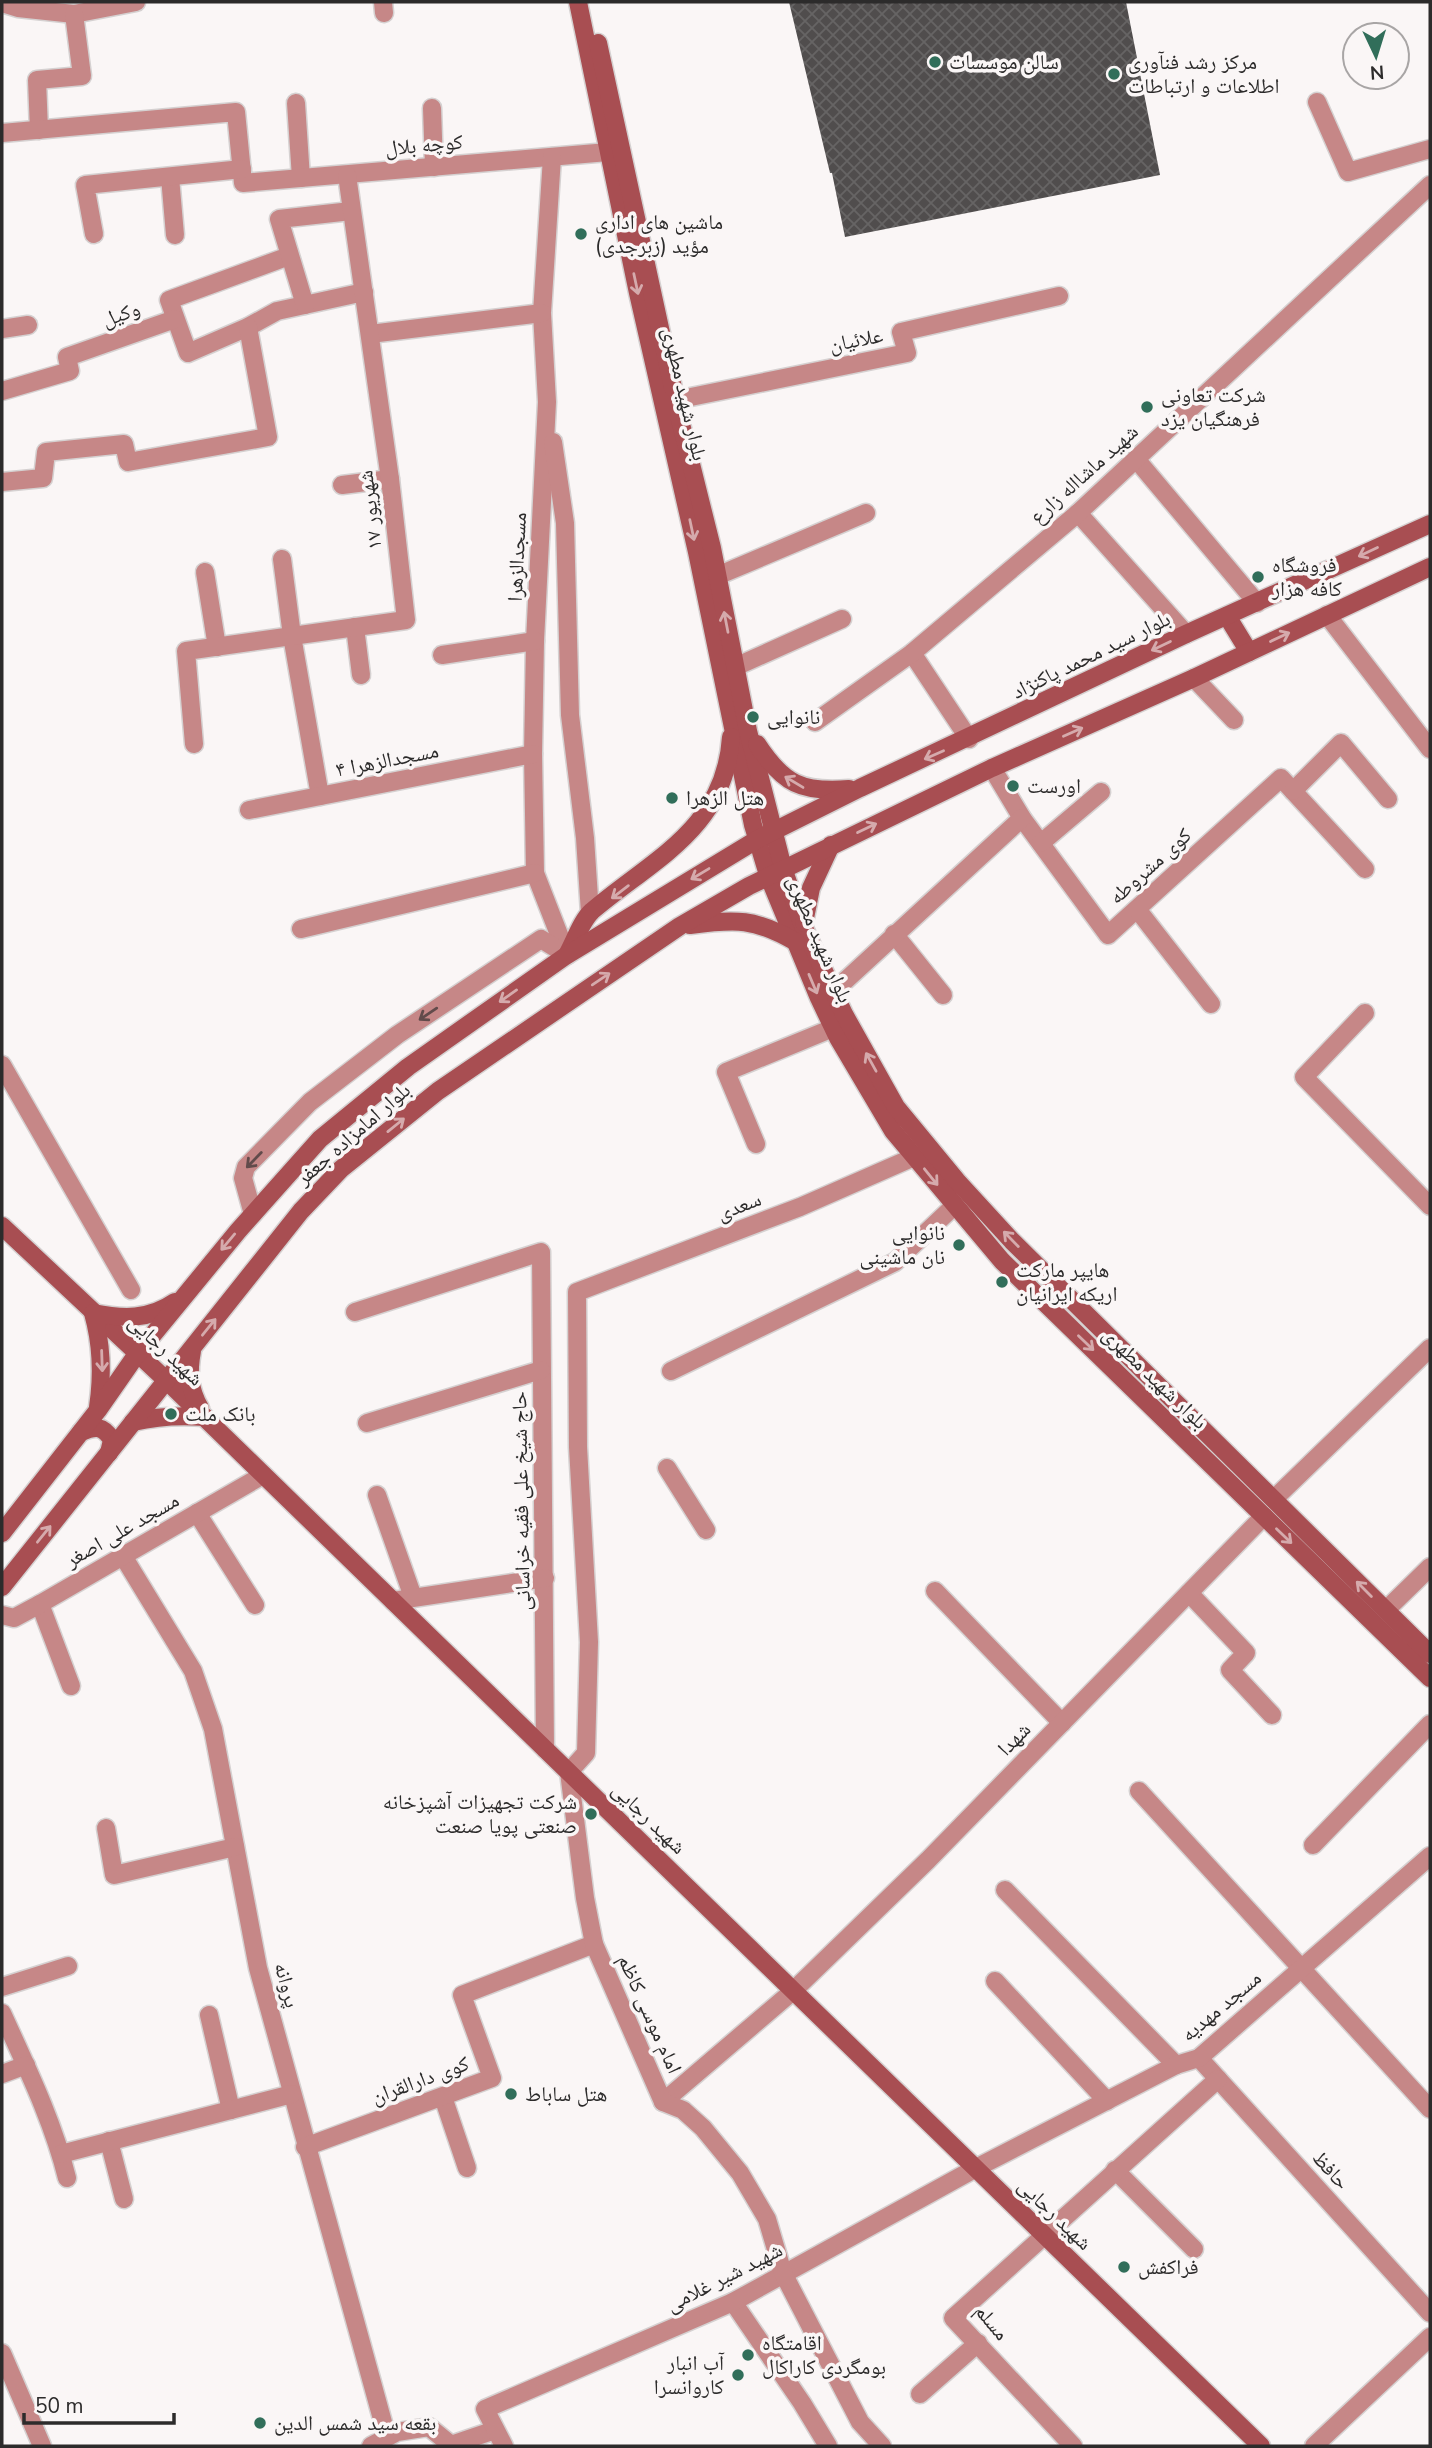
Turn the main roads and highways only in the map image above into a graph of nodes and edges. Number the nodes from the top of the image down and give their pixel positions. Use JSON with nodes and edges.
{"nodes":[{"id":1,"x":578,"y":2,"type":"edge"},
{"id":2,"x":590,"y":2,"type":"edge"},
{"id":3,"x":1430,"y":524,"type":"edge"},
{"id":4,"x":1430,"y":567,"type":"edge"},
{"id":5,"x":1227,"y":616,"type":"junction"},
{"id":6,"x":1248,"y":652,"type":"junction"},
{"id":7,"x":732,"y":720,"type":"junction"},
{"id":8,"x":748,"y":730,"type":"junction"},
{"id":9,"x":860,"y":788,"type":"junction"},
{"id":10,"x":766,"y":835,"type":"junction"},
{"id":11,"x":831,"y":845,"type":"junction"},
{"id":12,"x":776,"y":872,"type":"junction"},
{"id":13,"x":680,"y":926,"type":"junction"},
{"id":14,"x":799,"y":934,"type":"junction"},
{"id":15,"x":567,"y":954,"type":"junction"},
{"id":16,"x":2,"y":1226,"type":"edge"},
{"id":17,"x":183,"y":1297,"type":"junction"},
{"id":18,"x":93,"y":1312,"type":"junction"},
{"id":19,"x":192,"y":1348,"type":"junction"},
{"id":20,"x":137,"y":1354,"type":"junction"},
{"id":21,"x":166,"y":1380,"type":"junction"},
{"id":22,"x":98,"y":1410,"type":"junction"},
{"id":23,"x":205,"y":1417,"type":"junction"},
{"id":24,"x":133,"y":1422,"type":"junction"},
{"id":25,"x":81,"y":1432,"type":"junction"},
{"id":26,"x":109,"y":1453,"type":"junction"},
{"id":27,"x":2,"y":1533,"type":"edge"},
{"id":28,"x":2,"y":1587,"type":"edge"},
{"id":29,"x":1430,"y":1654,"type":"edge"},
{"id":30,"x":1430,"y":1678,"type":"edge"},
{"id":31,"x":1261,"y":2446,"type":"edge"}],
"edges":[{"from":1,"to":7,"type":"main road","name":"بلوار شهید مطهری","one_way":true},
{"from":8,"to":2,"type":"main road","name":"بلوار شهید مطهری","one_way":true},
{"from":3,"to":5,"type":"main road","name":"بلوار سید محمد پاکنژاد","one_way":true},
{"from":6,"to":4,"type":"main road","one_way":true},
{"from":5,"to":6,"type":"main road"},
{"from":5,"to":9,"type":"main road","name":"بلوار سید محمد پاکنژاد","one_way":true},
{"from":11,"to":6,"type":"main road","one_way":true},
{"from":7,"to":10,"type":"main road","name":"بلوار شهید مطهری"},
{"from":7,"to":15,"type":"main road","one_way":true},
{"from":9,"to":8,"type":"main road","one_way":true},
{"from":8,"to":10,"type":"main road","name":"بلوار شهید مطهری"},
{"from":9,"to":10,"type":"main road","name":"بلوار سید محمد پاکنژاد"},
{"from":10,"to":12,"type":"main road","name":"بلوار شهید مطهری"},
{"from":10,"to":15,"type":"main road","name":"بلوار امامزاده جعفر","one_way":true},
{"from":11,"to":12,"type":"main road"},
{"from":11,"to":14,"type":"main road"},
{"from":12,"to":13,"type":"main road","name":"بلوار امامزاده جعفر"},
{"from":12,"to":14,"type":"main road","name":"بلوار شهید مطهری"},
{"from":13,"to":14,"type":"main road"},
{"from":19,"to":13,"type":"main road","name":"بلوار امامزاده جعفر","one_way":true},
{"from":29,"to":14,"type":"main road","name":"بلوار شهید مطهری","one_way":true},
{"from":14,"to":30,"type":"main road","name":"بلوار شهید مطهری","one_way":true},
{"from":15,"to":17,"type":"main road","name":"بلوار امامزاده جعفر","one_way":true},
{"from":16,"to":18,"type":"main road","name":"شهید رجایی"},
{"from":17,"to":18,"type":"main road"},
{"from":17,"to":20,"type":"main road","name":"بلوار امامزاده جعفر"},
{"from":18,"to":20,"type":"main road","name":"شهید رجایی"},
{"from":18,"to":22,"type":"main road","one_way":true},
{"from":19,"to":21,"type":"main road","name":"بلوار امامزاده جعفر"},
{"from":19,"to":23,"type":"main road"},
{"from":20,"to":21,"type":"main road","name":"شهید رجایی"},
{"from":20,"to":22,"type":"main road","name":"بلوار امامزاده جعفر"},
{"from":21,"to":23,"type":"main road","name":"شهید رجایی"},
{"from":21,"to":24,"type":"main road","name":"بلوار امامزاده جعفر"},
{"from":22,"to":25,"type":"main road","name":"بلوار امامزاده جعفر"},
{"from":23,"to":24,"type":"main road"},
{"from":23,"to":31,"type":"main road","name":"شهید رجایی"},
{"from":24,"to":26,"type":"main road","name":"بلوار امامزاده جعفر"},
{"from":25,"to":26,"type":"main road"},
{"from":25,"to":27,"type":"main road","name":"بلوار امامزاده جعفر"},
{"from":28,"to":26,"type":"main road","name":"بلوار امامزاده جعفر","one_way":true}]}
